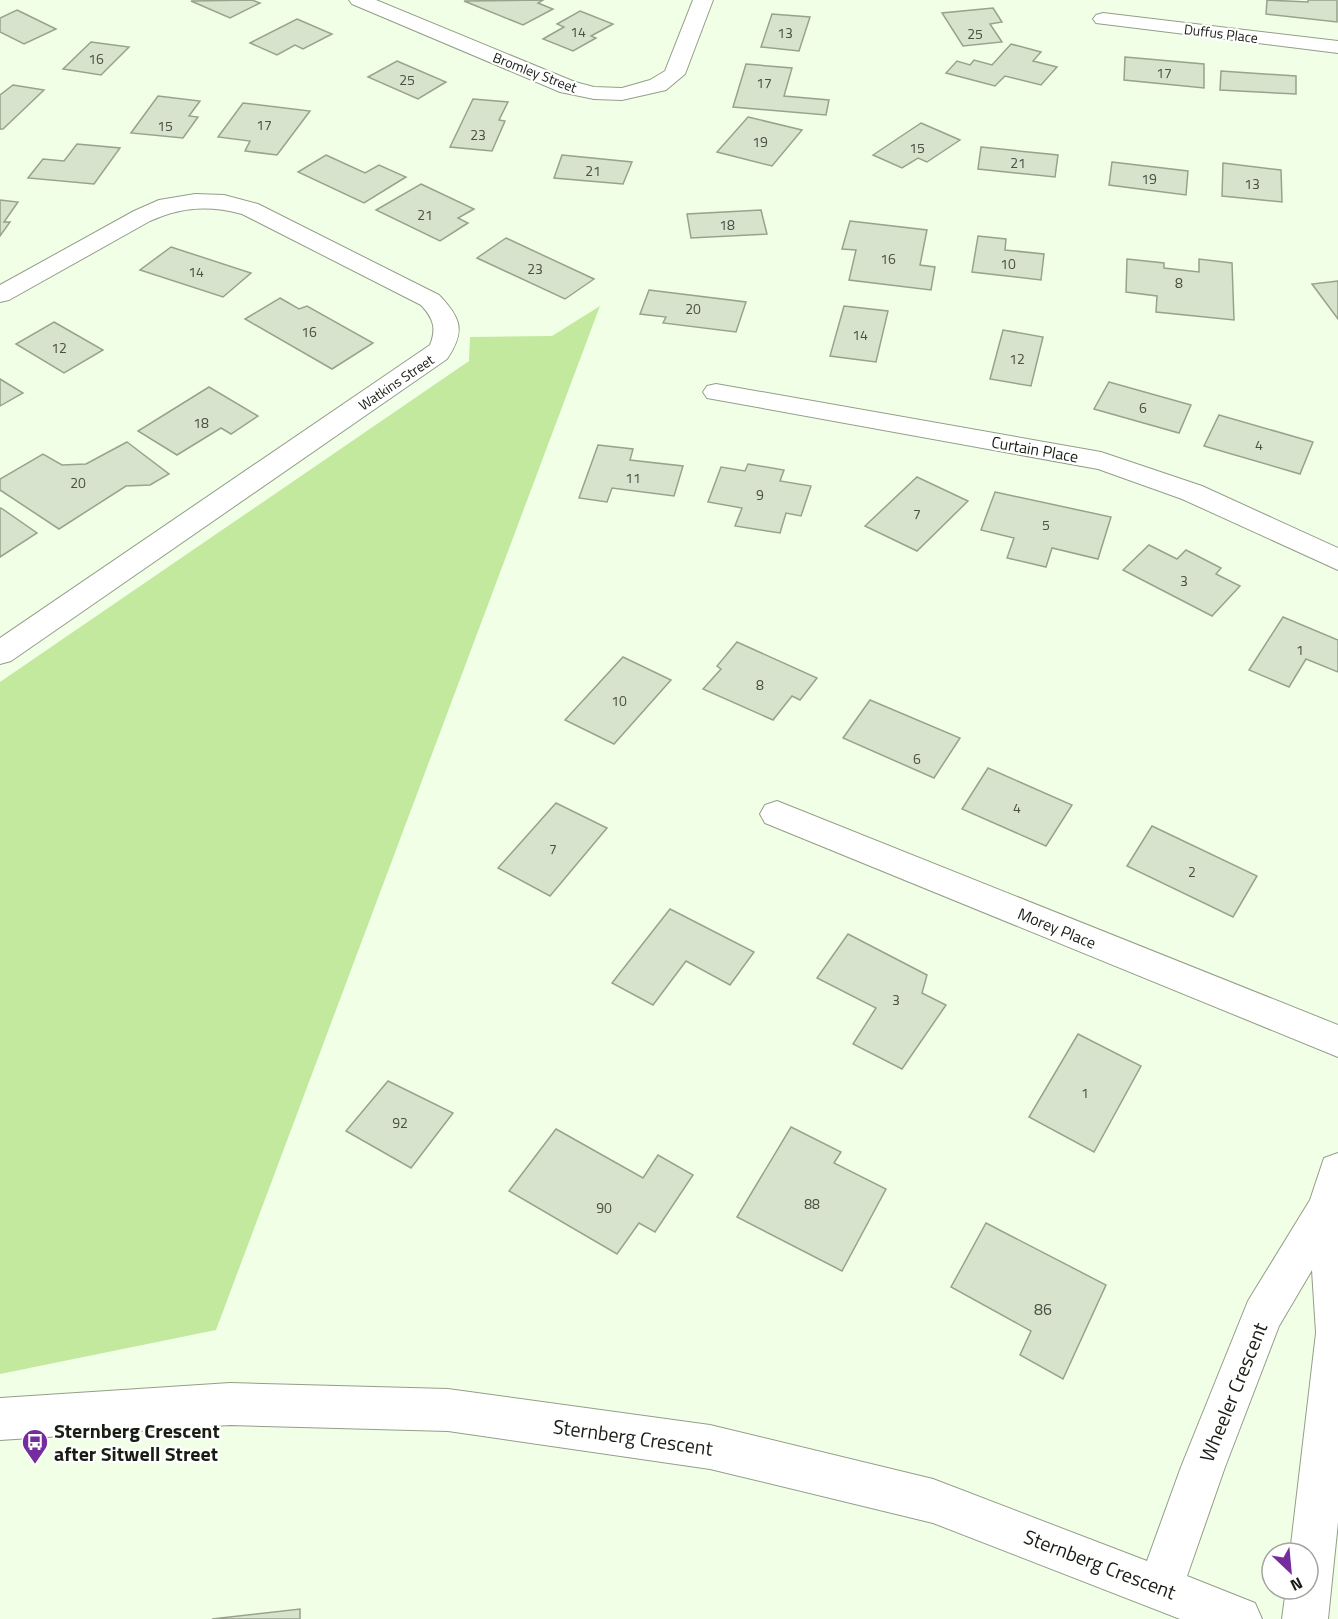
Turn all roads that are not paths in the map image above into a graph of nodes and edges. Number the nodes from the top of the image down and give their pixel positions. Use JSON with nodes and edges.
{"nodes":[{"id":1,"x":359,"y":0,"type":"edge"},
{"id":2,"x":703,"y":0,"type":"edge"},
{"id":3,"x":1103,"y":19,"type":"dead end"},
{"id":4,"x":1338,"y":46,"type":"edge"},
{"id":5,"x":0,"y":295,"type":"edge"},
{"id":6,"x":716,"y":392,"type":"dead end"},
{"id":7,"x":1338,"y":560,"type":"edge"},
{"id":8,"x":0,"y":653,"type":"edge"},
{"id":9,"x":777,"y":814,"type":"dead end"},
{"id":10,"x":1338,"y":1041,"type":"edge"},
{"id":11,"x":1333,"y":1189,"type":"edge"},
{"id":12,"x":0,"y":1419,"type":"edge"},
{"id":13,"x":1160,"y":1587,"type":"junction"},
{"id":14,"x":1239,"y":1619,"type":"edge"},
{"id":15,"x":1305,"y":1619,"type":"edge"}],
"edges":[{"from":1,"to":2,"type":"street","name":"Bromley Street"},
{"from":3,"to":4,"type":"street","name":"Duffus Place"},
{"from":5,"to":8,"type":"street","name":"Watkins Street"},
{"from":6,"to":7,"type":"street","name":"Curtain Place"},
{"from":9,"to":10,"type":"street","name":"Morey Place"},
{"from":11,"to":13,"type":"street","name":"Wheeler Crescent"},
{"from":11,"to":15,"type":"street","name":"Wheeler Crescent"},
{"from":12,"to":13,"type":"street","name":"Sternberg Crescent"},
{"from":13,"to":14,"type":"street","name":"Sternberg Crescent"}]}
